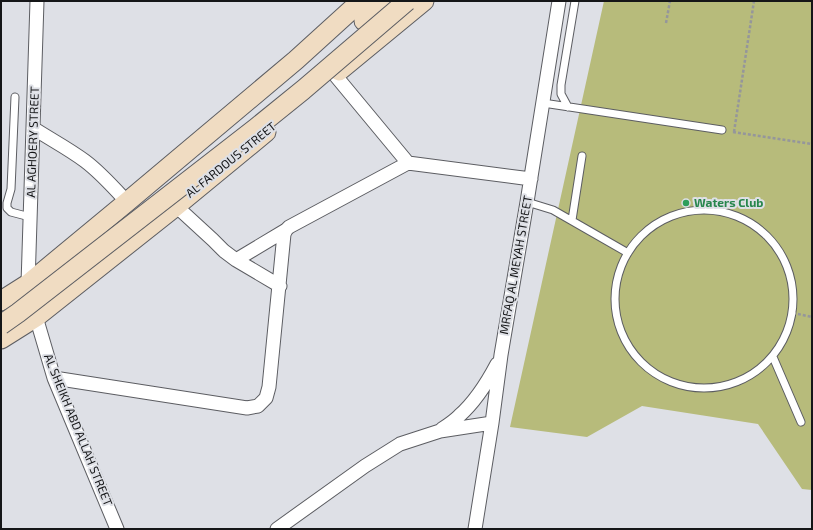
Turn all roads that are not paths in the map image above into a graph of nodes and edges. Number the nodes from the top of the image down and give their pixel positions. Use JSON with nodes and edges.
{"nodes":[{"id":1,"x":36,"y":1,"type":"edge"},
{"id":2,"x":361,"y":1,"type":"edge"},
{"id":3,"x":385,"y":1,"type":"edge"},
{"id":4,"x":407,"y":1,"type":"edge"},
{"id":5,"x":424,"y":1,"type":"edge"},
{"id":6,"x":559,"y":1,"type":"edge"},
{"id":7,"x":575,"y":1,"type":"edge"},
{"id":8,"x":335,"y":75,"type":"junction"},
{"id":9,"x":14,"y":97,"type":"dead end"},
{"id":10,"x":543,"y":103,"type":"junction"},
{"id":11,"x":568,"y":107,"type":"junction"},
{"id":12,"x":33,"y":128,"type":"junction"},
{"id":13,"x":722,"y":130,"type":"road end"},
{"id":14,"x":582,"y":156,"type":"dead end"},
{"id":15,"x":408,"y":163,"type":"junction"},
{"id":16,"x":531,"y":179,"type":"junction"},
{"id":17,"x":127,"y":202,"type":"junction"},
{"id":18,"x":527,"y":202,"type":"junction"},
{"id":19,"x":176,"y":206,"type":"junction"},
{"id":20,"x":30,"y":217,"type":"junction"},
{"id":21,"x":572,"y":220,"type":"junction"},
{"id":22,"x":286,"y":230,"type":"junction"},
{"id":23,"x":628,"y":253,"type":"junction"},
{"id":24,"x":236,"y":260,"type":"junction"},
{"id":25,"x":28,"y":284,"type":"junction"},
{"id":26,"x":280,"y":286,"type":"junction"},
{"id":27,"x":1,"y":301,"type":"edge"},
{"id":28,"x":36,"y":317,"type":"junction"},
{"id":29,"x":1,"y":318,"type":"edge"},
{"id":30,"x":1,"y":325,"type":"edge"},
{"id":31,"x":1,"y":339,"type":"edge"},
{"id":32,"x":501,"y":355,"type":"junction"},
{"id":33,"x":773,"y":357,"type":"junction"},
{"id":34,"x":54,"y":378,"type":"junction"},
{"id":35,"x":801,"y":422,"type":"dead end"},
{"id":36,"x":492,"y":423,"type":"junction"},
{"id":37,"x":440,"y":430,"type":"junction"},
{"id":38,"x":117,"y":529,"type":"edge"},
{"id":39,"x":277,"y":529,"type":"edge"},
{"id":40,"x":475,"y":529,"type":"edge"}],
"edges":[{"from":1,"to":12,"type":"street","name":"AL AGHOERY STREET"},
{"from":2,"to":17,"type":"main road"},
{"from":3,"to":29,"type":"main road"},
{"from":4,"to":30,"type":"main road","bridge":true},
{"from":5,"to":8,"type":"main road","name":"AL FARDOUS STREET"},
{"from":6,"to":10,"type":"street","name":"MRFAQ AL MEYAH STREET"},
{"from":7,"to":11,"type":"lane"},
{"from":8,"to":15,"type":"street"},
{"from":8,"to":19,"type":"main road","name":"AL FARDOUS STREET"},
{"from":9,"to":20,"type":"lane"},
{"from":10,"to":11,"type":"lane"},
{"from":10,"to":16,"type":"street","name":"MRFAQ AL MEYAH STREET"},
{"from":11,"to":13,"type":"lane"},
{"from":12,"to":17,"type":"street"},
{"from":12,"to":20,"type":"street","name":"AL AGHOERY STREET"},
{"from":14,"to":21,"type":"lane"},
{"from":15,"to":16,"type":"street"},
{"from":15,"to":22,"type":"street"},
{"from":16,"to":18,"type":"street","name":"MRFAQ AL MEYAH STREET"},
{"from":17,"to":25,"type":"main road"},
{"from":18,"to":21,"type":"lane"},
{"from":18,"to":32,"type":"street","name":"MRFAQ AL MEYAH STREET"},
{"from":19,"to":24,"type":"street"},
{"from":19,"to":28,"type":"main road","name":"AL FARDOUS STREET"},
{"from":20,"to":25,"type":"street","name":"AL AGHOERY STREET"},
{"from":21,"to":23,"type":"lane"},
{"from":22,"to":24,"type":"street"},
{"from":22,"to":26,"type":"street"},
{"from":23,"to":33,"type":"lane"},
{"from":23,"to":33,"type":"lane"},
{"from":24,"to":26,"type":"street"},
{"from":25,"to":27,"type":"main road"},
{"from":25,"to":28,"type":"street","name":"AL SHEIKH ABD ALLAH STREET"},
{"from":26,"to":34,"type":"street"},
{"from":28,"to":31,"type":"main road","name":"AL FARDOUS STREET"},
{"from":28,"to":34,"type":"street","name":"AL SHEIKH ABD ALLAH STREET"},
{"from":32,"to":36,"type":"street","name":"MRFAQ AL MEYAH STREET"},
{"from":32,"to":37,"type":"street"},
{"from":33,"to":35,"type":"lane"},
{"from":34,"to":38,"type":"street","name":"AL SHEIKH ABD ALLAH STREET"},
{"from":36,"to":37,"type":"street"},
{"from":36,"to":40,"type":"street","name":"MRFAQ AL MEYAH STREET"},
{"from":37,"to":39,"type":"street"}]}
